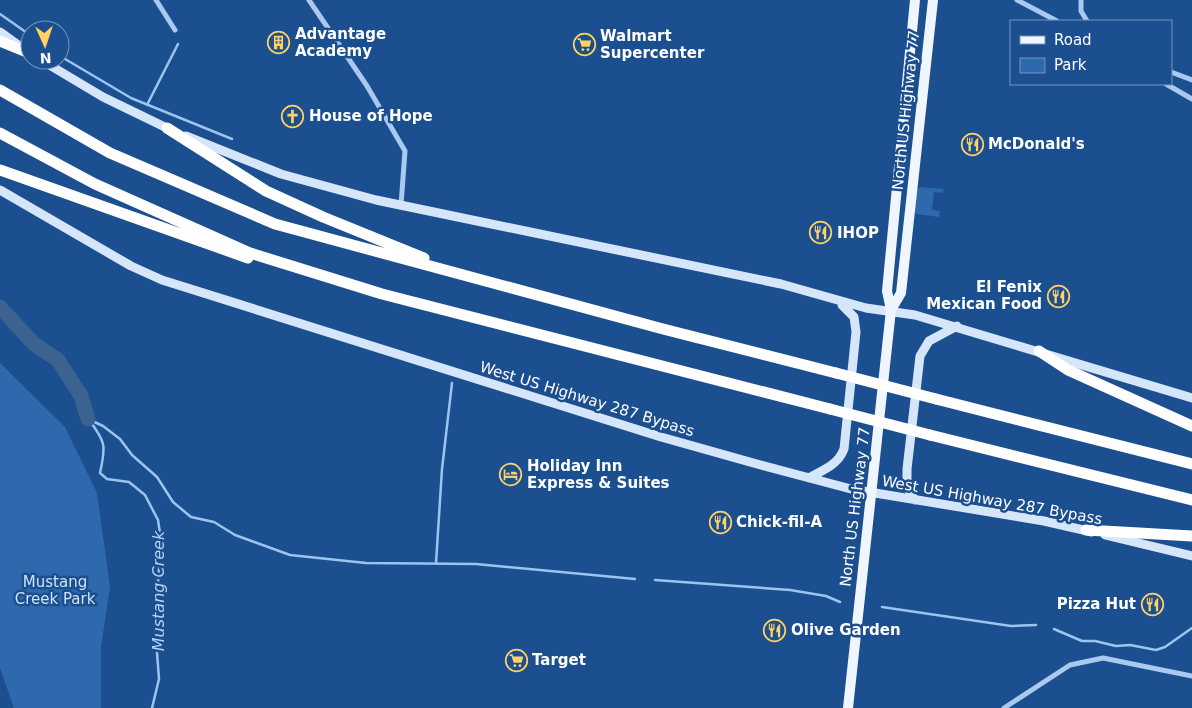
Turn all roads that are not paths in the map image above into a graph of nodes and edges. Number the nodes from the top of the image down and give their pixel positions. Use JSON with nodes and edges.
{"nodes":[{"id":1,"x":156,"y":0,"type":"edge"},
{"id":2,"x":309,"y":0,"type":"edge"},
{"id":3,"x":915,"y":0,"type":"edge"},
{"id":4,"x":933,"y":0,"type":"edge"},
{"id":5,"x":1018,"y":0,"type":"edge"},
{"id":6,"x":1081,"y":0,"type":"edge"},
{"id":7,"x":1055,"y":20,"type":"edge"},
{"id":8,"x":1086,"y":20,"type":"edge"},
{"id":9,"x":175,"y":30,"type":"dead end"},
{"id":10,"x":0,"y":32,"type":"edge"},
{"id":11,"x":912,"y":34,"type":"junction"},
{"id":12,"x":928,"y":38,"type":"junction"},
{"id":13,"x":0,"y":40,"type":"edge"},
{"id":14,"x":20,"y":46,"type":"edge"},
{"id":15,"x":20,"y":49,"type":"edge"},
{"id":16,"x":58,"y":70,"type":"edge"},
{"id":17,"x":1172,"y":72,"type":"edge"},
{"id":18,"x":1192,"y":80,"type":"edge"},
{"id":19,"x":1168,"y":85,"type":"edge"},
{"id":20,"x":0,"y":90,"type":"edge"},
{"id":21,"x":1192,"y":99,"type":"edge"},
{"id":22,"x":166,"y":128,"type":"junction"},
{"id":23,"x":0,"y":133,"type":"edge"},
{"id":24,"x":0,"y":170,"type":"edge"},
{"id":25,"x":0,"y":190,"type":"edge"},
{"id":26,"x":401,"y":206,"type":"junction"},
{"id":27,"x":269,"y":258,"type":"junction"},
{"id":28,"x":460,"y":274,"type":"junction"},
{"id":29,"x":836,"y":301,"type":"junction"},
{"id":30,"x":891,"y":310,"type":"junction"},
{"id":31,"x":957,"y":326,"type":"junction"},
{"id":32,"x":1039,"y":351,"type":"junction"},
{"id":33,"x":1192,"y":398,"type":"edge"},
{"id":34,"x":1192,"y":426,"type":"edge"},
{"id":35,"x":1192,"y":464,"type":"edge"},
{"id":36,"x":809,"y":478,"type":"junction"},
{"id":37,"x":871,"y":492,"type":"junction"},
{"id":38,"x":915,"y":500,"type":"junction"},
{"id":39,"x":1192,"y":500,"type":"edge"},
{"id":40,"x":1086,"y":530,"type":"junction"},
{"id":41,"x":1192,"y":536,"type":"edge"},
{"id":42,"x":1192,"y":556,"type":"edge"},
{"id":43,"x":1192,"y":676,"type":"edge"},
{"id":44,"x":848,"y":708,"type":"edge"},
{"id":45,"x":1004,"y":708,"type":"edge"}],
"edges":[{"from":1,"to":9,"type":"street"},
{"from":2,"to":26,"type":"street"},
{"from":3,"to":11,"type":"main road","name":"North US Highway 77"},
{"from":4,"to":12,"type":"main road","name":"North US Highway 77"},
{"from":5,"to":7,"type":"street"},
{"from":6,"to":8,"type":"street"},
{"from":10,"to":14,"type":"main road"},
{"from":11,"to":12,"type":"main road"},
{"from":11,"to":30,"type":"main road","name":"North US Highway 77"},
{"from":12,"to":30,"type":"main road","name":"North US Highway 77"},
{"from":13,"to":15,"type":"highway"},
{"from":16,"to":22,"type":"main road"},
{"from":17,"to":18,"type":"street"},
{"from":19,"to":21,"type":"street"},
{"from":20,"to":28,"type":"highway"},
{"from":22,"to":26,"type":"main road"},
{"from":22,"to":28,"type":"highway"},
{"from":23,"to":27,"type":"highway"},
{"from":24,"to":27,"type":"highway"},
{"from":25,"to":36,"type":"main road","name":"West US Highway 287 Bypass"},
{"from":26,"to":29,"type":"main road"},
{"from":27,"to":39,"type":"highway","bridge":true},
{"from":28,"to":35,"type":"highway","bridge":true},
{"from":29,"to":30,"type":"main road"},
{"from":29,"to":36,"type":"main road"},
{"from":30,"to":31,"type":"main road"},
{"from":30,"to":37,"type":"main road","name":"North US Highway 77"},
{"from":31,"to":32,"type":"main road"},
{"from":31,"to":38,"type":"main road"},
{"from":32,"to":33,"type":"main road"},
{"from":32,"to":34,"type":"highway"},
{"from":36,"to":37,"type":"main road","name":"West US Highway 287 Bypass"},
{"from":37,"to":38,"type":"main road","name":"West US Highway 287 Bypass"},
{"from":37,"to":44,"type":"main road","name":"North US Highway 77"},
{"from":38,"to":40,"type":"main road","name":"West US Highway 287 Bypass"},
{"from":40,"to":41,"type":"highway"},
{"from":40,"to":42,"type":"main road","name":"West US Highway 287 Bypass"},
{"from":43,"to":45,"type":"street"}]}
